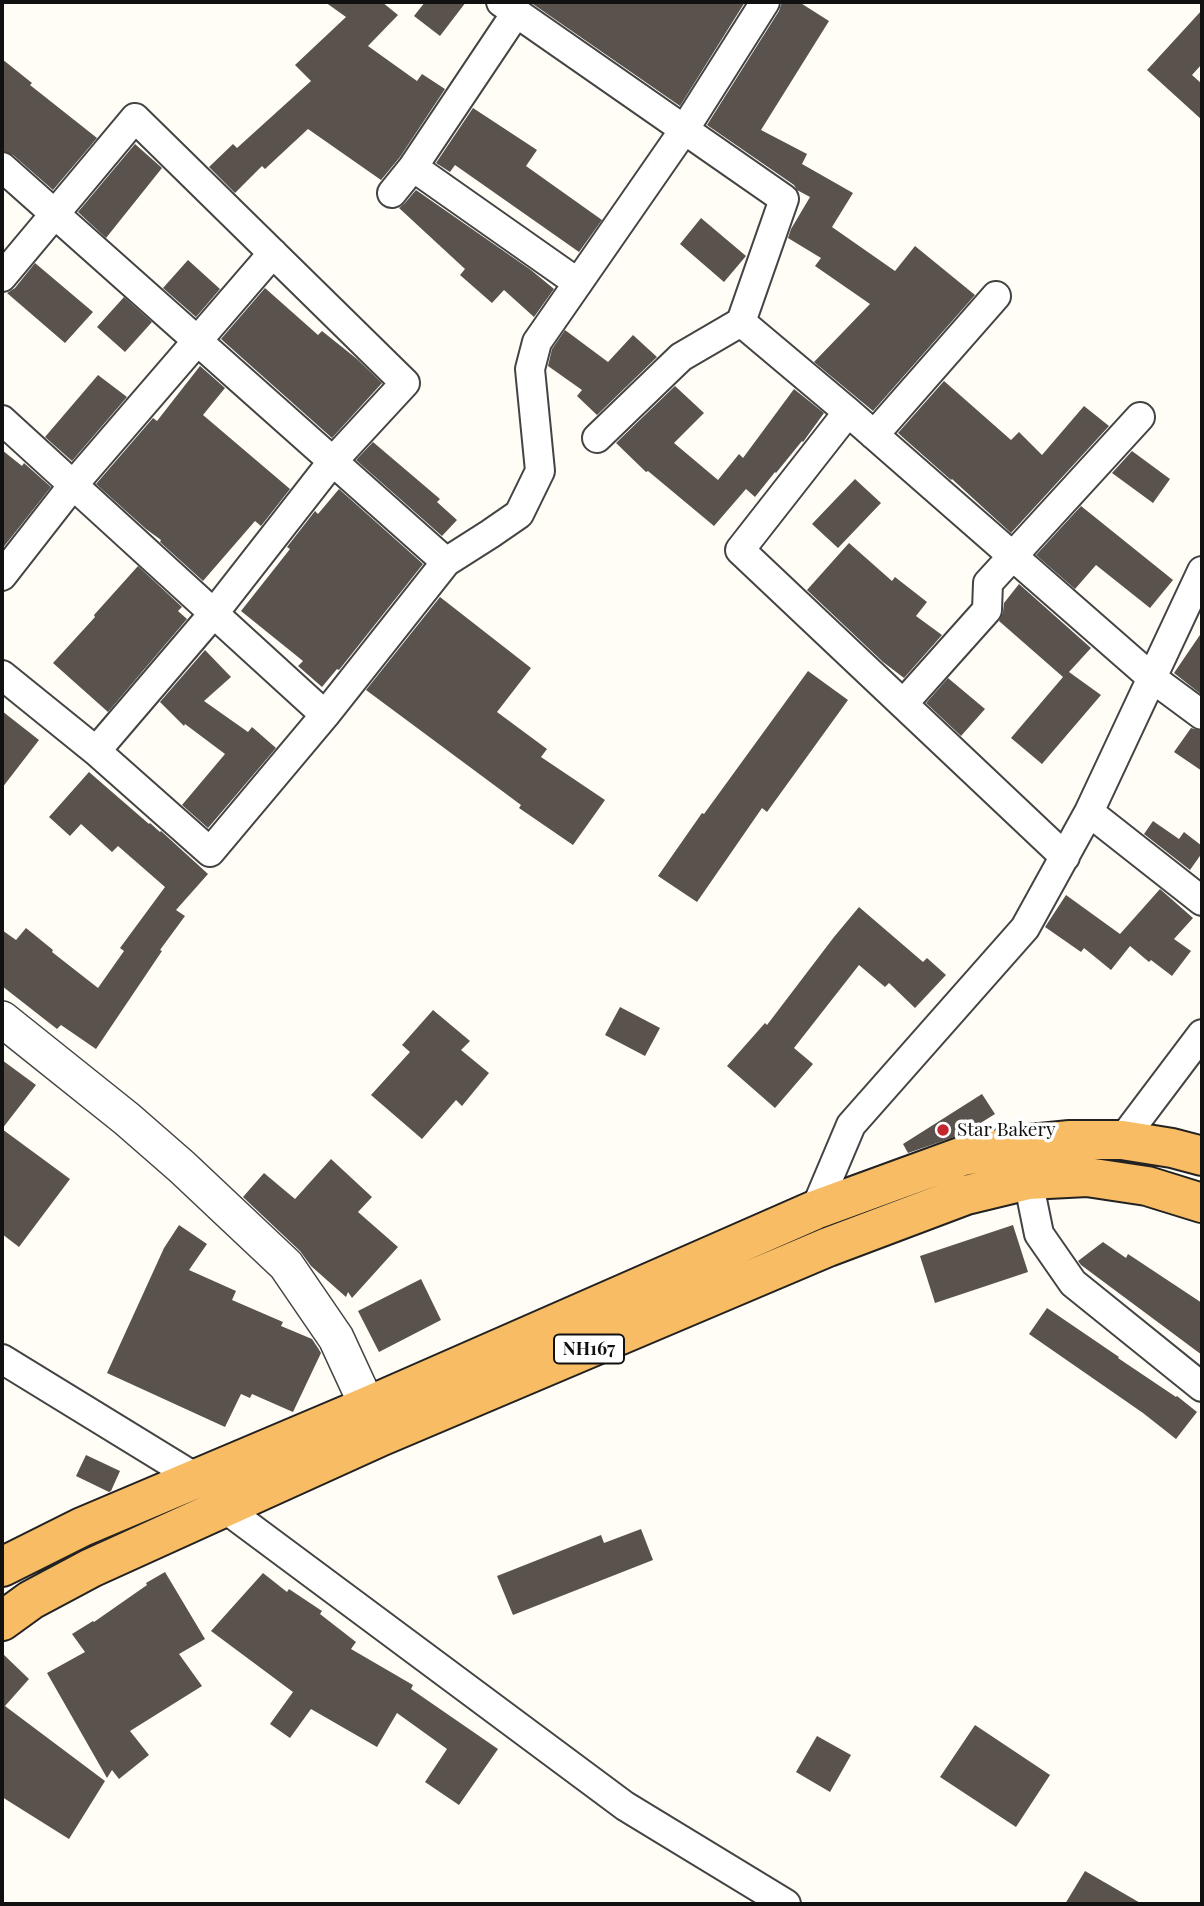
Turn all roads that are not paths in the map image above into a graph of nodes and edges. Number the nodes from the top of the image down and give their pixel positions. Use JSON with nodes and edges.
{"nodes":[{"id":1,"x":765,"y":2,"type":"edge"},
{"id":2,"x":509,"y":7,"type":"edge"},
{"id":3,"x":684,"y":130,"type":"junction"},
{"id":4,"x":2,"y":167,"type":"edge"},
{"id":5,"x":413,"y":167,"type":"junction"},
{"id":6,"x":392,"y":193,"type":"dead end"},
{"id":7,"x":54,"y":214,"type":"junction"},
{"id":8,"x":273,"y":253,"type":"junction"},
{"id":9,"x":2,"y":277,"type":"edge"},
{"id":10,"x":578,"y":283,"type":"junction"},
{"id":11,"x":996,"y":296,"type":"dead end"},
{"id":12,"x":741,"y":322,"type":"junction"},
{"id":13,"x":197,"y":341,"type":"junction"},
{"id":14,"x":848,"y":412,"type":"junction"},
{"id":15,"x":1140,"y":417,"type":"dead end"},
{"id":16,"x":2,"y":420,"type":"edge"},
{"id":17,"x":874,"y":435,"type":"junction"},
{"id":18,"x":597,"y":438,"type":"dead end"},
{"id":19,"x":332,"y":462,"type":"junction"},
{"id":20,"x":73,"y":485,"type":"junction"},
{"id":21,"x":1013,"y":556,"type":"junction"},
{"id":22,"x":446,"y":562,"type":"junction"},
{"id":23,"x":1202,"y":571,"type":"edge"},
{"id":24,"x":2,"y":576,"type":"edge"},
{"id":25,"x":214,"y":613,"type":"junction"},
{"id":26,"x":2,"y":675,"type":"edge"},
{"id":27,"x":1152,"y":678,"type":"junction"},
{"id":28,"x":903,"y":704,"type":"junction"},
{"id":29,"x":325,"y":715,"type":"junction"},
{"id":30,"x":1202,"y":715,"type":"edge"},
{"id":31,"x":96,"y":751,"type":"junction"},
{"id":32,"x":1089,"y":813,"type":"junction"},
{"id":33,"x":1065,"y":857,"type":"junction"},
{"id":34,"x":1202,"y":901,"type":"edge"},
{"id":35,"x":2,"y":1019,"type":"edge"},
{"id":36,"x":1202,"y":1034,"type":"edge"},
{"id":37,"x":1122,"y":1140,"type":"junction"},
{"id":38,"x":1202,"y":1156,"type":"edge"},
{"id":39,"x":1028,"y":1181,"type":"junction"},
{"id":40,"x":1202,"y":1203,"type":"edge"},
{"id":41,"x":814,"y":1210,"type":"junction"},
{"id":42,"x":618,"y":1316,"type":"junction"},
{"id":43,"x":2,"y":1359,"type":"edge"},
{"id":44,"x":1202,"y":1387,"type":"edge"},
{"id":45,"x":375,"y":1421,"type":"junction"},
{"id":46,"x":196,"y":1478,"type":"junction"},
{"id":47,"x":223,"y":1507,"type":"junction"},
{"id":48,"x":2,"y":1567,"type":"edge"},
{"id":49,"x":2,"y":1621,"type":"edge"},
{"id":50,"x":786,"y":1904,"type":"edge"}],
"edges":[{"from":1,"to":3,"type":"street"},
{"from":2,"to":3,"type":"street"},
{"from":2,"to":5,"type":"street"},
{"from":3,"to":10,"type":"street"},
{"from":3,"to":12,"type":"street"},
{"from":4,"to":7,"type":"street"},
{"from":5,"to":6,"type":"street"},
{"from":5,"to":10,"type":"street"},
{"from":7,"to":8,"type":"street"},
{"from":7,"to":9,"type":"street"},
{"from":7,"to":13,"type":"street"},
{"from":8,"to":13,"type":"street"},
{"from":8,"to":19,"type":"street"},
{"from":10,"to":22,"type":"street"},
{"from":11,"to":17,"type":"street"},
{"from":12,"to":14,"type":"street"},
{"from":12,"to":18,"type":"street"},
{"from":13,"to":19,"type":"street"},
{"from":13,"to":20,"type":"street"},
{"from":14,"to":17,"type":"street"},
{"from":14,"to":28,"type":"street"},
{"from":15,"to":21,"type":"street"},
{"from":16,"to":20,"type":"street"},
{"from":17,"to":21,"type":"street"},
{"from":19,"to":22,"type":"street"},
{"from":19,"to":25,"type":"street"},
{"from":20,"to":24,"type":"street"},
{"from":20,"to":25,"type":"street"},
{"from":21,"to":27,"type":"street"},
{"from":21,"to":28,"type":"street"},
{"from":22,"to":29,"type":"street"},
{"from":23,"to":27,"type":"street"},
{"from":25,"to":29,"type":"street"},
{"from":25,"to":31,"type":"street"},
{"from":26,"to":31,"type":"street"},
{"from":27,"to":30,"type":"street"},
{"from":27,"to":32,"type":"street"},
{"from":28,"to":33,"type":"street"},
{"from":29,"to":31,"type":"street"},
{"from":32,"to":33,"type":"street"},
{"from":32,"to":34,"type":"street"},
{"from":33,"to":41,"type":"street"},
{"from":35,"to":45,"type":"street"},
{"from":36,"to":37,"type":"street"},
{"from":37,"to":38,"type":"highway","number":"NH167"},
{"from":37,"to":41,"type":"highway","number":"NH167"},
{"from":39,"to":40,"type":"highway","number":"NH167"},
{"from":39,"to":42,"type":"highway","number":"NH167"},
{"from":39,"to":44,"type":"street"},
{"from":41,"to":42,"type":"highway","number":"NH167"},
{"from":42,"to":45,"type":"highway","number":"NH167"},
{"from":43,"to":46,"type":"street"},
{"from":45,"to":46,"type":"highway","number":"NH167"},
{"from":45,"to":47,"type":"highway","number":"NH167"},
{"from":46,"to":48,"type":"highway","number":"NH167"},
{"from":47,"to":49,"type":"highway","number":"NH167"},
{"from":47,"to":50,"type":"street"}]}
